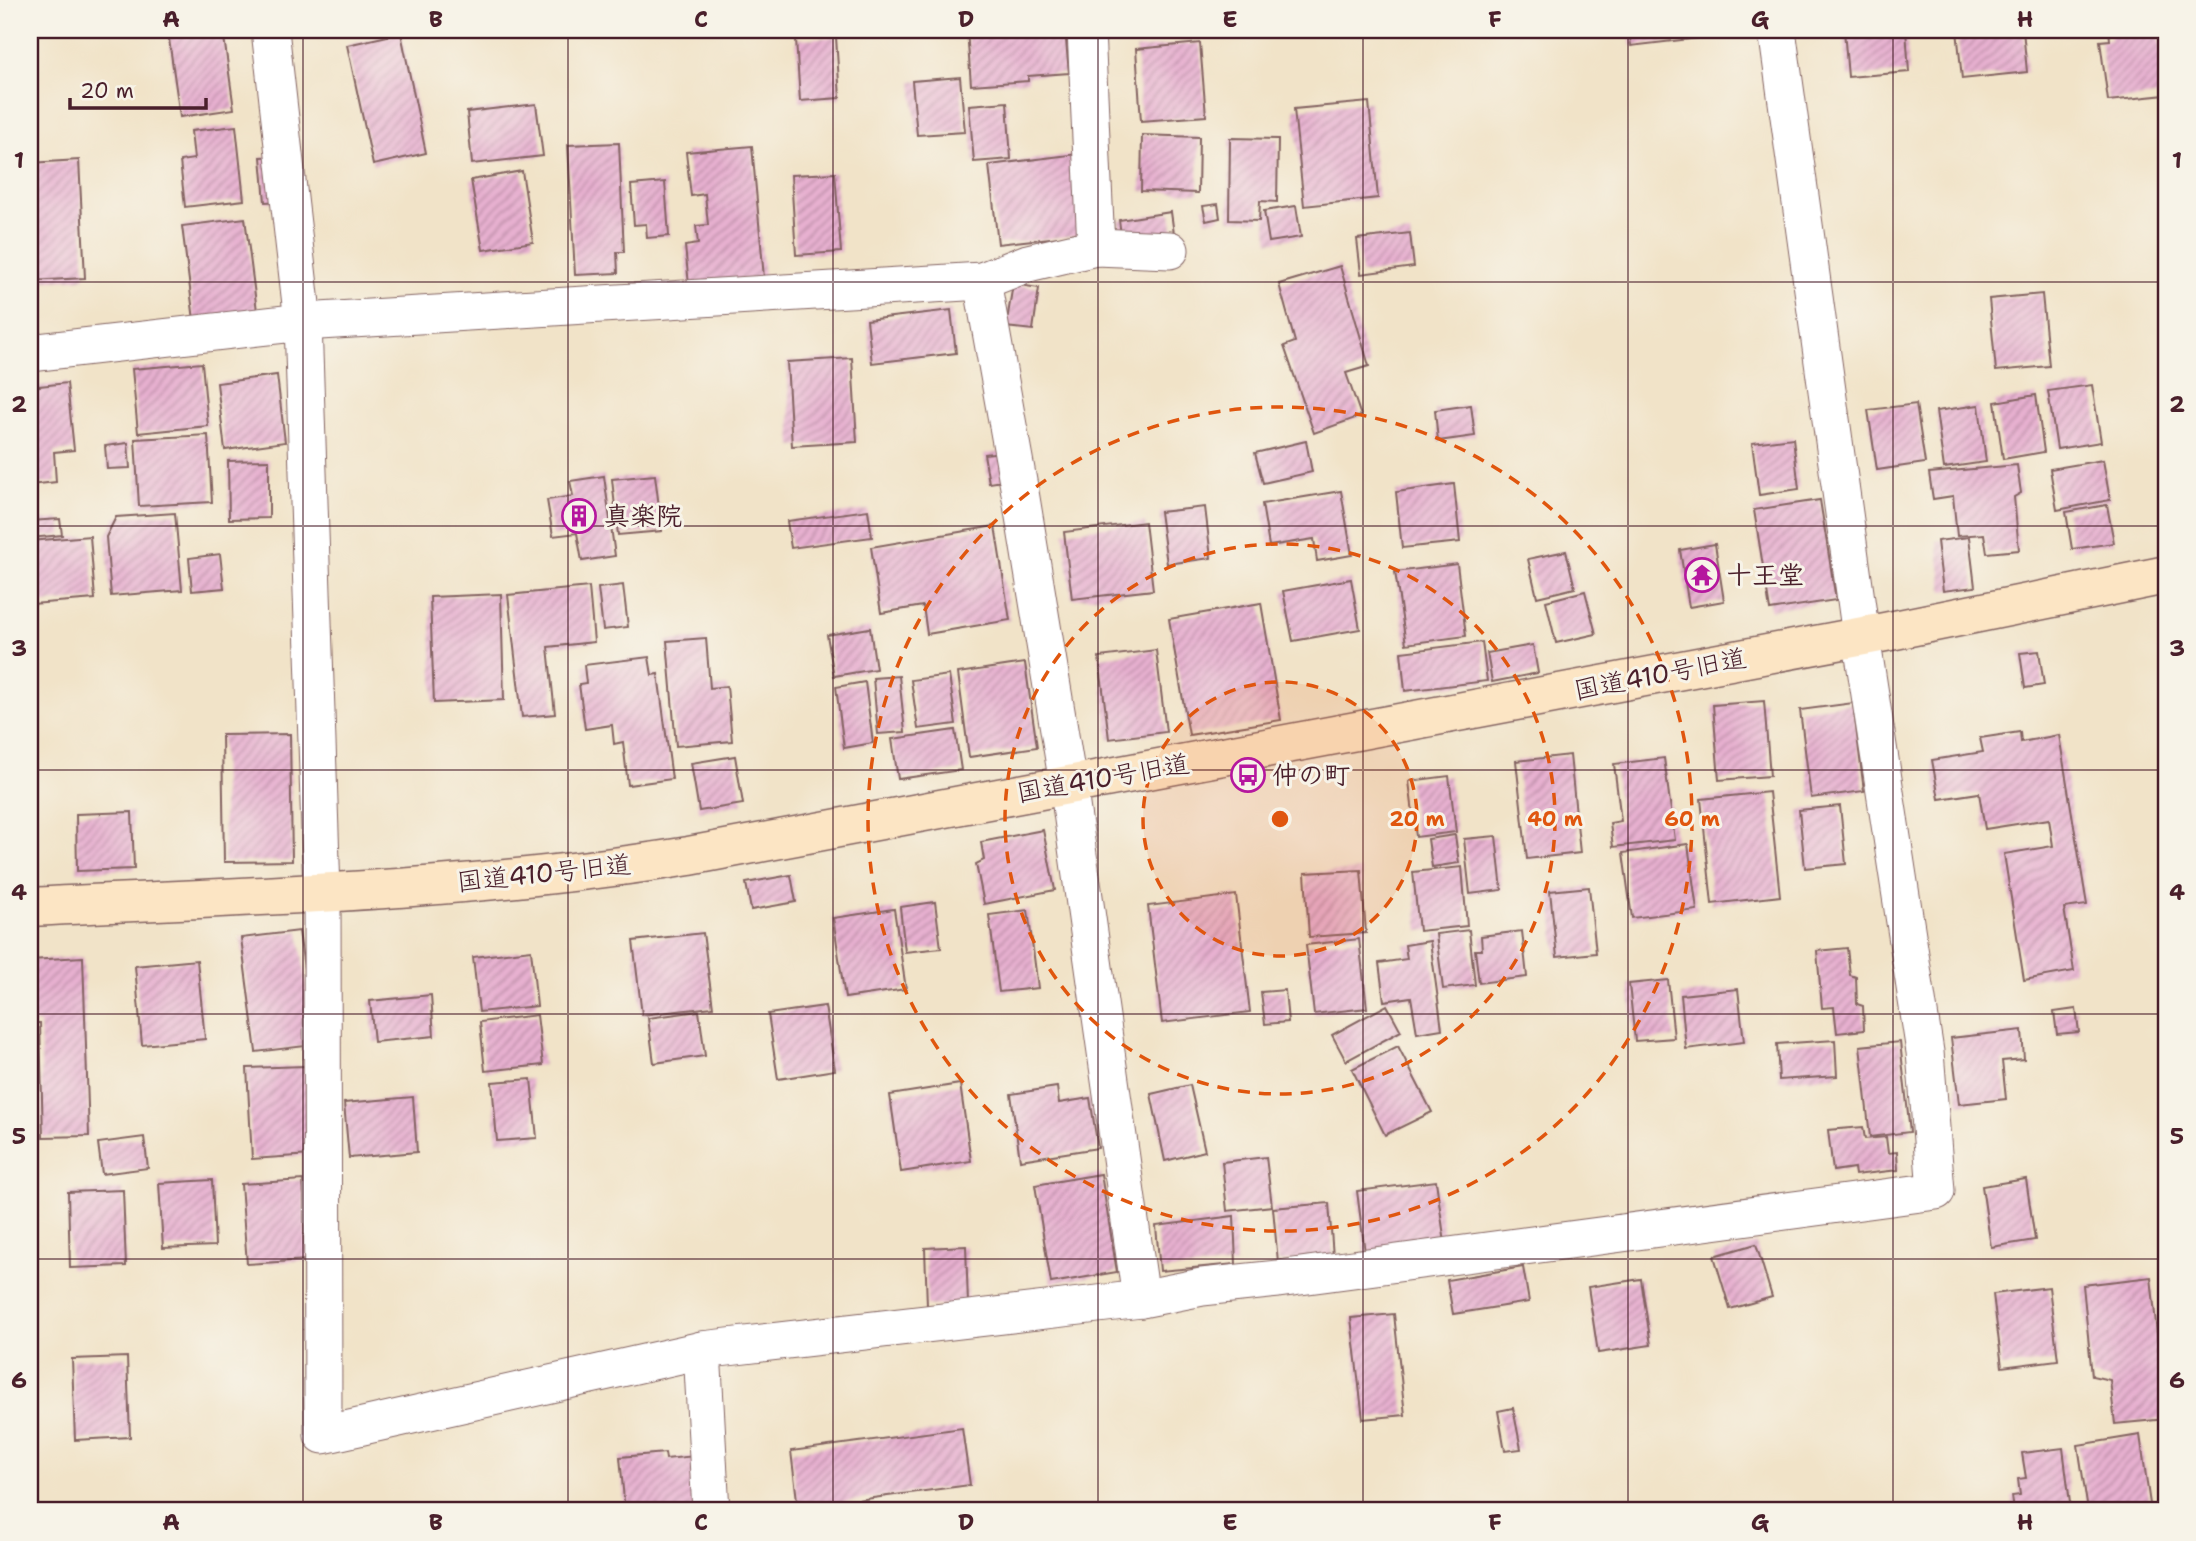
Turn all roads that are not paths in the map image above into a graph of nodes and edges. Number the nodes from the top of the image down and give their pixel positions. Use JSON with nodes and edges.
{"nodes":[{"id":1,"x":270,"y":30,"type":"edge"},
{"id":2,"x":1086,"y":30,"type":"edge"},
{"id":3,"x":1777,"y":30,"type":"edge"},
{"id":4,"x":1096,"y":247,"type":"junction"},
{"id":5,"x":1170,"y":250,"type":"dead end"},
{"id":6,"x":982,"y":281,"type":"junction"},
{"id":7,"x":303,"y":322,"type":"junction"},
{"id":8,"x":30,"y":353,"type":"edge"},
{"id":9,"x":2166,"y":575,"type":"edge"},
{"id":10,"x":1861,"y":636,"type":"junction"},
{"id":11,"x":1068,"y":784,"type":"junction"},
{"id":12,"x":322,"y":892,"type":"junction"},
{"id":13,"x":30,"y":907,"type":"edge"},
{"id":14,"x":1141,"y":1300,"type":"junction"},
{"id":15,"x":702,"y":1350,"type":"junction"},
{"id":16,"x":711,"y":1511,"type":"edge"}],
"edges":[{"from":1,"to":7,"type":"street"},
{"from":2,"to":4,"type":"street"},
{"from":3,"to":10,"type":"street"},
{"from":4,"to":5,"type":"street"},
{"from":4,"to":6,"type":"street"},
{"from":6,"to":7,"type":"street"},
{"from":6,"to":11,"type":"street"},
{"from":7,"to":8,"type":"street"},
{"from":7,"to":12,"type":"street"},
{"from":9,"to":10,"type":"street","name":"国道410号旧道"},
{"from":10,"to":11,"type":"street","name":"国道410号旧道"},
{"from":10,"to":14,"type":"street"},
{"from":11,"to":12,"type":"street","name":"国道410号旧道"},
{"from":11,"to":14,"type":"street"},
{"from":12,"to":13,"type":"street","name":"国道410号旧道"},
{"from":12,"to":15,"type":"street"},
{"from":14,"to":15,"type":"street"},
{"from":15,"to":16,"type":"street"}]}
